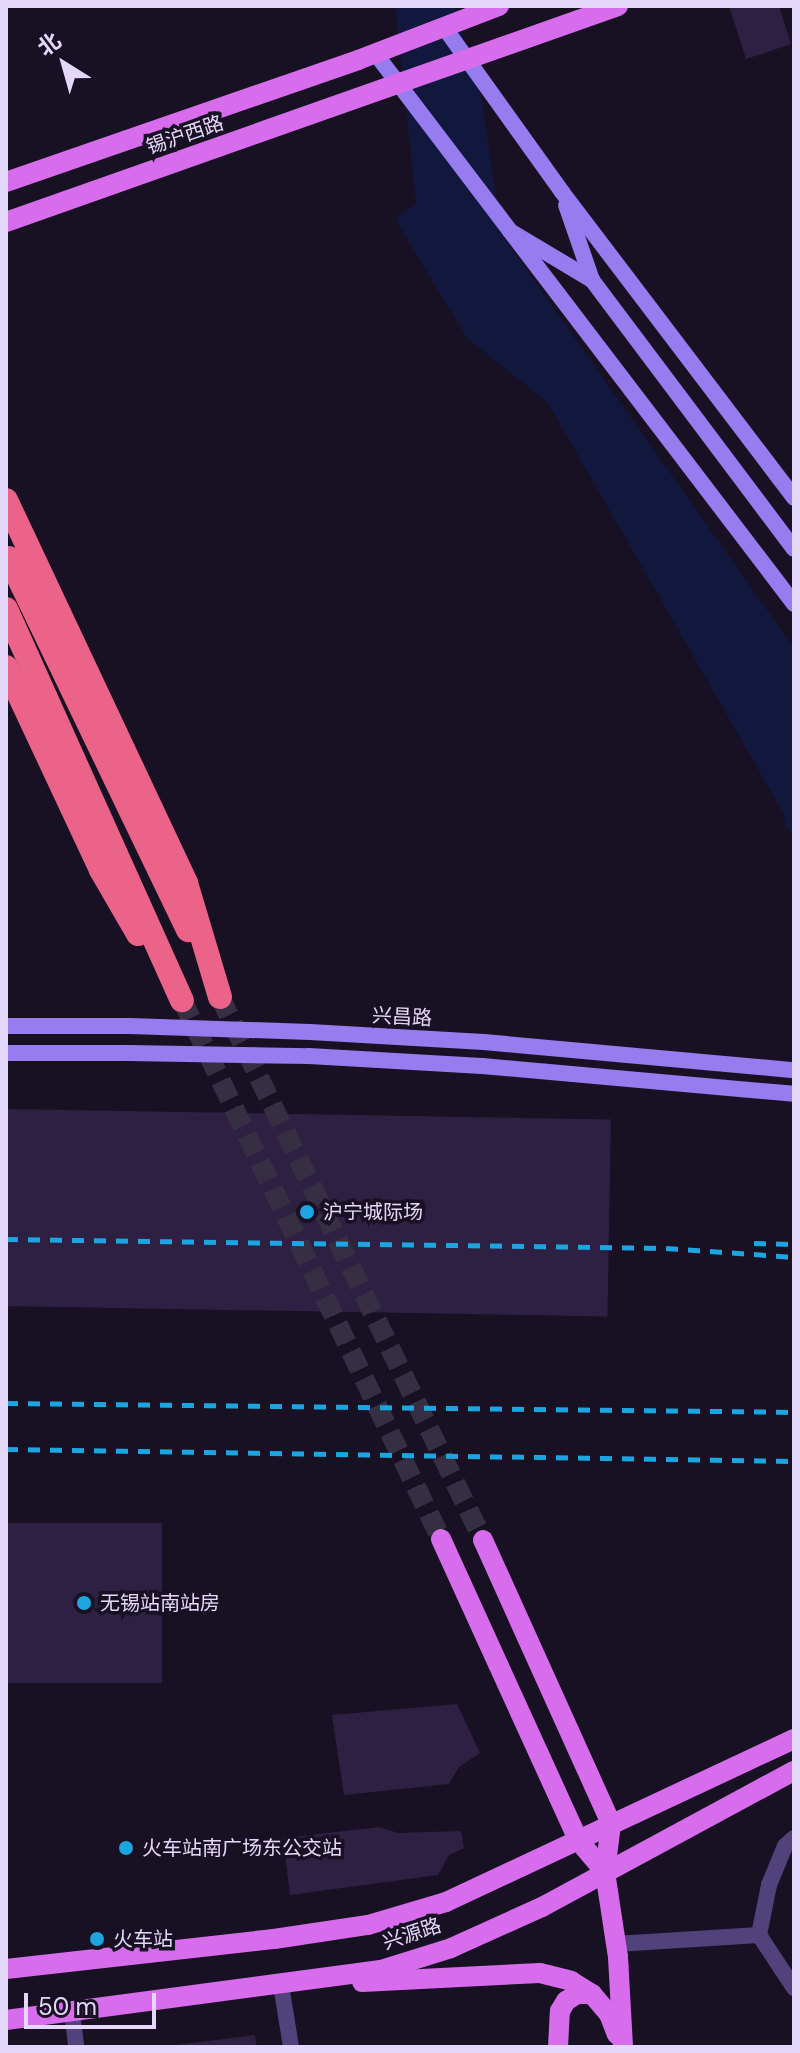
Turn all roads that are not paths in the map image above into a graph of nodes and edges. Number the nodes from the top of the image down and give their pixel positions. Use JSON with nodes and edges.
{"nodes":[{"id":1,"x":499,"y":6,"type":"edge"},
{"id":2,"x":618,"y":6,"type":"edge"},
{"id":3,"x":444,"y":27,"type":"junction"},
{"id":4,"x":366,"y":56,"type":"junction"},
{"id":5,"x":466,"y":58,"type":"junction"},
{"id":6,"x":389,"y":88,"type":"junction"},
{"id":7,"x":6,"y":182,"type":"edge"},
{"id":8,"x":562,"y":192,"type":"junction"},
{"id":9,"x":6,"y":222,"type":"edge"},
{"id":10,"x":510,"y":231,"type":"junction"},
{"id":11,"x":592,"y":280,"type":"junction"},
{"id":12,"x":794,"y":498,"type":"edge"},
{"id":13,"x":6,"y":500,"type":"edge"},
{"id":14,"x":794,"y":549,"type":"edge"},
{"id":15,"x":9,"y":558,"type":"dead end"},
{"id":16,"x":794,"y":604,"type":"edge"},
{"id":17,"x":6,"y":609,"type":"edge"},
{"id":18,"x":6,"y":667,"type":"edge"},
{"id":19,"x":6,"y":1026,"type":"edge"},
{"id":20,"x":6,"y":1053,"type":"edge"},
{"id":21,"x":794,"y":1070,"type":"edge"},
{"id":22,"x":794,"y":1094,"type":"edge"},
{"id":23,"x":441,"y":1539,"type":"tunnel mouth"},
{"id":24,"x":483,"y":1540,"type":"tunnel mouth"},
{"id":25,"x":794,"y":1739,"type":"edge"},
{"id":26,"x":794,"y":1771,"type":"edge"},
{"id":27,"x":611,"y":1824,"type":"junction"},
{"id":28,"x":794,"y":1838,"type":"edge"},
{"id":29,"x":578,"y":1840,"type":"junction"},
{"id":30,"x":605,"y":1872,"type":"junction"},
{"id":31,"x":759,"y":1935,"type":"junction"},
{"id":32,"x":616,"y":1944,"type":"junction"},
{"id":33,"x":6,"y":1969,"type":"edge"},
{"id":34,"x":310,"y":1981,"type":"junction"},
{"id":35,"x":281,"y":1985,"type":"junction"},
{"id":36,"x":794,"y":1988,"type":"edge"},
{"id":37,"x":592,"y":1994,"type":"junction"},
{"id":38,"x":72,"y":2012,"type":"junction"},
{"id":39,"x":6,"y":2020,"type":"edge"},
{"id":40,"x":76,"y":2047,"type":"edge"},
{"id":41,"x":291,"y":2047,"type":"edge"},
{"id":42,"x":558,"y":2047,"type":"edge"},
{"id":43,"x":622,"y":2047,"type":"edge"}],
"edges":[{"from":1,"to":3,"type":"main road","name":"锡沪西路"},
{"from":2,"to":5,"type":"main road","name":"锡沪西路"},
{"from":3,"to":4,"type":"main road","name":"锡沪西路"},
{"from":3,"to":5,"type":"main road"},
{"from":4,"to":6,"type":"main road"},
{"from":4,"to":7,"type":"main road","name":"锡沪西路"},
{"from":5,"to":6,"type":"main road","name":"锡沪西路"},
{"from":5,"to":8,"type":"main road"},
{"from":6,"to":9,"type":"main road","name":"锡沪西路"},
{"from":6,"to":10,"type":"main road"},
{"from":8,"to":11,"type":"main road"},
{"from":8,"to":12,"type":"main road"},
{"from":10,"to":11,"type":"main road"},
{"from":10,"to":16,"type":"main road"},
{"from":11,"to":14,"type":"main road"},
{"from":13,"to":15,"type":"highway"},
{"from":17,"to":18,"type":"highway"},
{"from":19,"to":21,"type":"main road","name":"兴昌路","bridge":true},
{"from":20,"to":22,"type":"main road","bridge":true},
{"from":23,"to":29,"type":"main road"},
{"from":24,"to":27,"type":"main road"},
{"from":25,"to":27,"type":"main road","name":"兴源路"},
{"from":26,"to":30,"type":"main road","name":"兴源路"},
{"from":27,"to":29,"type":"main road","name":"兴源路"},
{"from":27,"to":30,"type":"main road"},
{"from":28,"to":31,"type":"street"},
{"from":29,"to":30,"type":"main road"},
{"from":29,"to":33,"type":"main road","name":"兴源路"},
{"from":30,"to":32,"type":"main road"},
{"from":30,"to":34,"type":"main road","name":"兴源路"},
{"from":31,"to":32,"type":"street"},
{"from":31,"to":36,"type":"street"},
{"from":32,"to":43,"type":"main road"},
{"from":34,"to":35,"type":"main road","name":"兴源路"},
{"from":34,"to":37,"type":"main road"},
{"from":35,"to":38,"type":"main road","name":"兴源路"},
{"from":35,"to":41,"type":"street"},
{"from":37,"to":42,"type":"main road"},
{"from":37,"to":43,"type":"main road"},
{"from":38,"to":39,"type":"main road","name":"兴源路"},
{"from":38,"to":40,"type":"street"}]}
